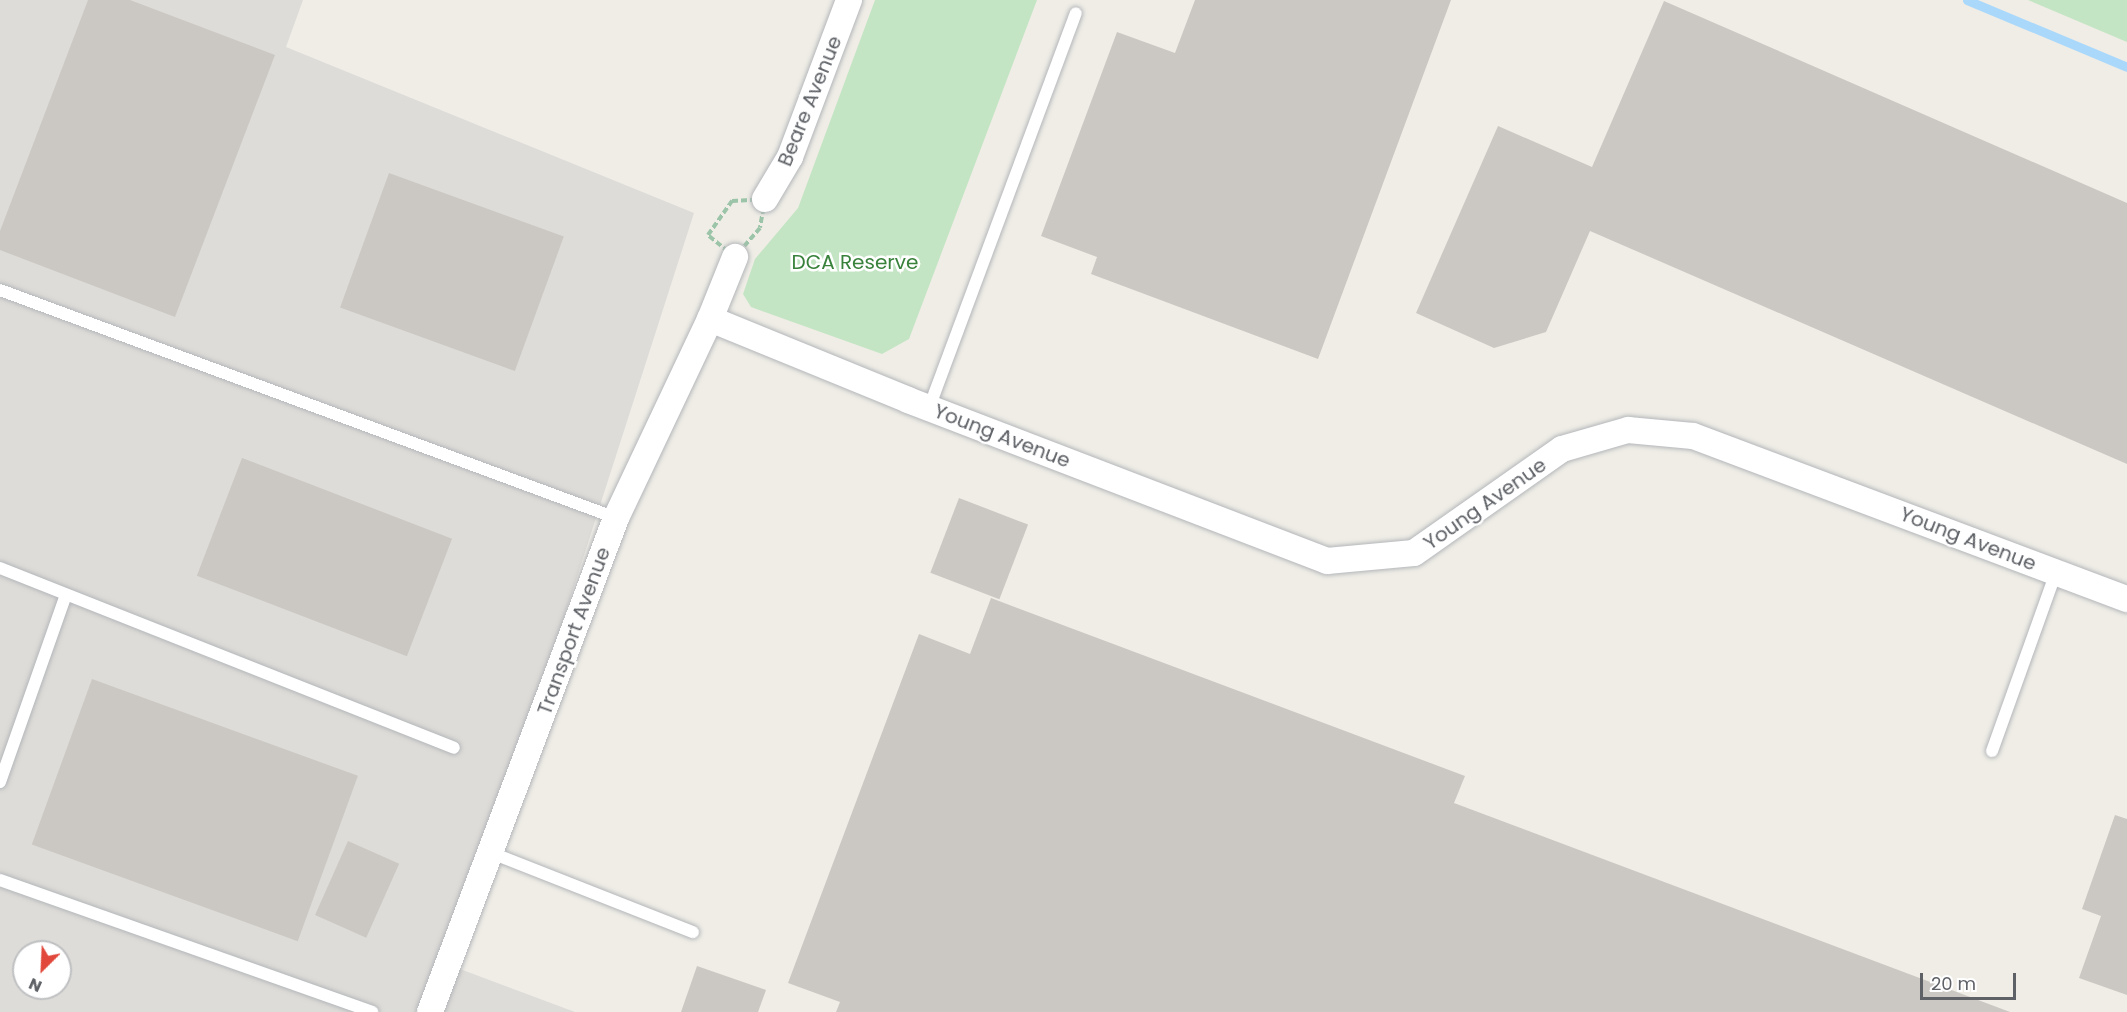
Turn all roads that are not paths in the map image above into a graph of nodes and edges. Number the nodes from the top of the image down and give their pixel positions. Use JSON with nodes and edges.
{"nodes":[{"id":1,"x":849,"y":0,"type":"edge"},
{"id":2,"x":1076,"y":13,"type":"dead end"},
{"id":3,"x":765,"y":199,"type":"road end"},
{"id":4,"x":735,"y":257,"type":"road end"},
{"id":5,"x":0,"y":290,"type":"edge"},
{"id":6,"x":710,"y":319,"type":"junction"},
{"id":7,"x":929,"y":408,"type":"junction"},
{"id":8,"x":616,"y":518,"type":"junction"},
{"id":9,"x":0,"y":568,"type":"edge"},
{"id":10,"x":2056,"y":572,"type":"junction"},
{"id":11,"x":66,"y":595,"type":"junction"},
{"id":12,"x":2127,"y":598,"type":"edge"},
{"id":13,"x":454,"y":748,"type":"dead end"},
{"id":14,"x":1992,"y":752,"type":"dead end"},
{"id":15,"x":0,"y":782,"type":"edge"},
{"id":16,"x":492,"y":853,"type":"junction"},
{"id":17,"x":0,"y":880,"type":"edge"},
{"id":18,"x":693,"y":932,"type":"dead end"},
{"id":19,"x":372,"y":1012,"type":"edge"},
{"id":20,"x":430,"y":1012,"type":"edge"}],
"edges":[{"from":1,"to":3,"type":"street","name":"Beare Avenue"},
{"from":2,"to":7,"type":"lane"},
{"from":4,"to":6,"type":"street","name":"Transport Avenue"},
{"from":5,"to":8,"type":"lane"},
{"from":6,"to":7,"type":"street","name":"Young Avenue"},
{"from":6,"to":8,"type":"street","name":"Transport Avenue"},
{"from":7,"to":10,"type":"street","name":"Young Avenue"},
{"from":8,"to":16,"type":"street","name":"Transport Avenue"},
{"from":9,"to":11,"type":"lane"},
{"from":10,"to":12,"type":"street","name":"Young Avenue"},
{"from":10,"to":14,"type":"lane"},
{"from":11,"to":13,"type":"lane"},
{"from":11,"to":15,"type":"lane"},
{"from":16,"to":18,"type":"lane"},
{"from":16,"to":20,"type":"street","name":"Transport Avenue"},
{"from":17,"to":19,"type":"lane"}]}
